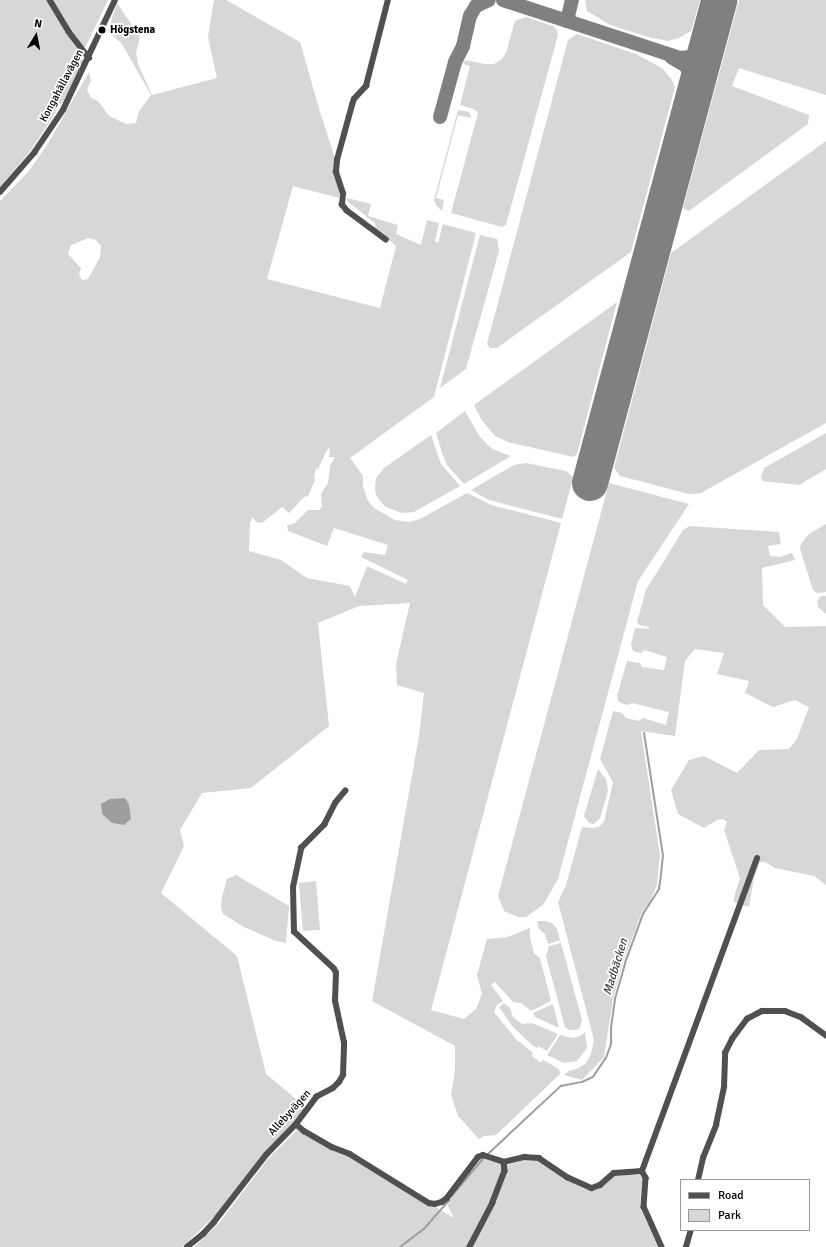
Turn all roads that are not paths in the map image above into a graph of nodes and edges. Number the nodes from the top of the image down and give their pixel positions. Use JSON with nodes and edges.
{"nodes":[{"id":1,"x":50,"y":0,"type":"edge"},
{"id":2,"x":115,"y":0,"type":"edge"},
{"id":3,"x":388,"y":0,"type":"edge"},
{"id":4,"x":89,"y":58,"type":"junction"},
{"id":5,"x":0,"y":192,"type":"edge"},
{"id":6,"x":386,"y":240,"type":"dead end"},
{"id":7,"x":345,"y":791,"type":"dead end"},
{"id":8,"x":757,"y":858,"type":"dead end"},
{"id":9,"x":826,"y":1035,"type":"edge"},
{"id":10,"x":296,"y":1124,"type":"junction"},
{"id":11,"x":504,"y":1162,"type":"junction"},
{"id":12,"x":642,"y":1171,"type":"junction"},
{"id":13,"x":698,"y":1179,"type":"edge"},
{"id":14,"x":691,"y":1231,"type":"edge"},
{"id":15,"x":187,"y":1247,"type":"edge"},
{"id":16,"x":470,"y":1247,"type":"edge"},
{"id":17,"x":662,"y":1247,"type":"edge"},
{"id":18,"x":686,"y":1247,"type":"edge"}],
"edges":[{"from":1,"to":4,"type":"street"},
{"from":2,"to":4,"type":"street","name":"Kongahällavägen"},
{"from":3,"to":6,"type":"street"},
{"from":4,"to":5,"type":"street","name":"Kongahällavägen"},
{"from":7,"to":10,"type":"street","name":"Allebyvägen"},
{"from":8,"to":12,"type":"street"},
{"from":9,"to":13,"type":"street"},
{"from":10,"to":11,"type":"street"},
{"from":10,"to":15,"type":"street","name":"Allebyvägen"},
{"from":11,"to":12,"type":"street"},
{"from":11,"to":16,"type":"street"},
{"from":12,"to":17,"type":"street"},
{"from":14,"to":18,"type":"street"}]}
